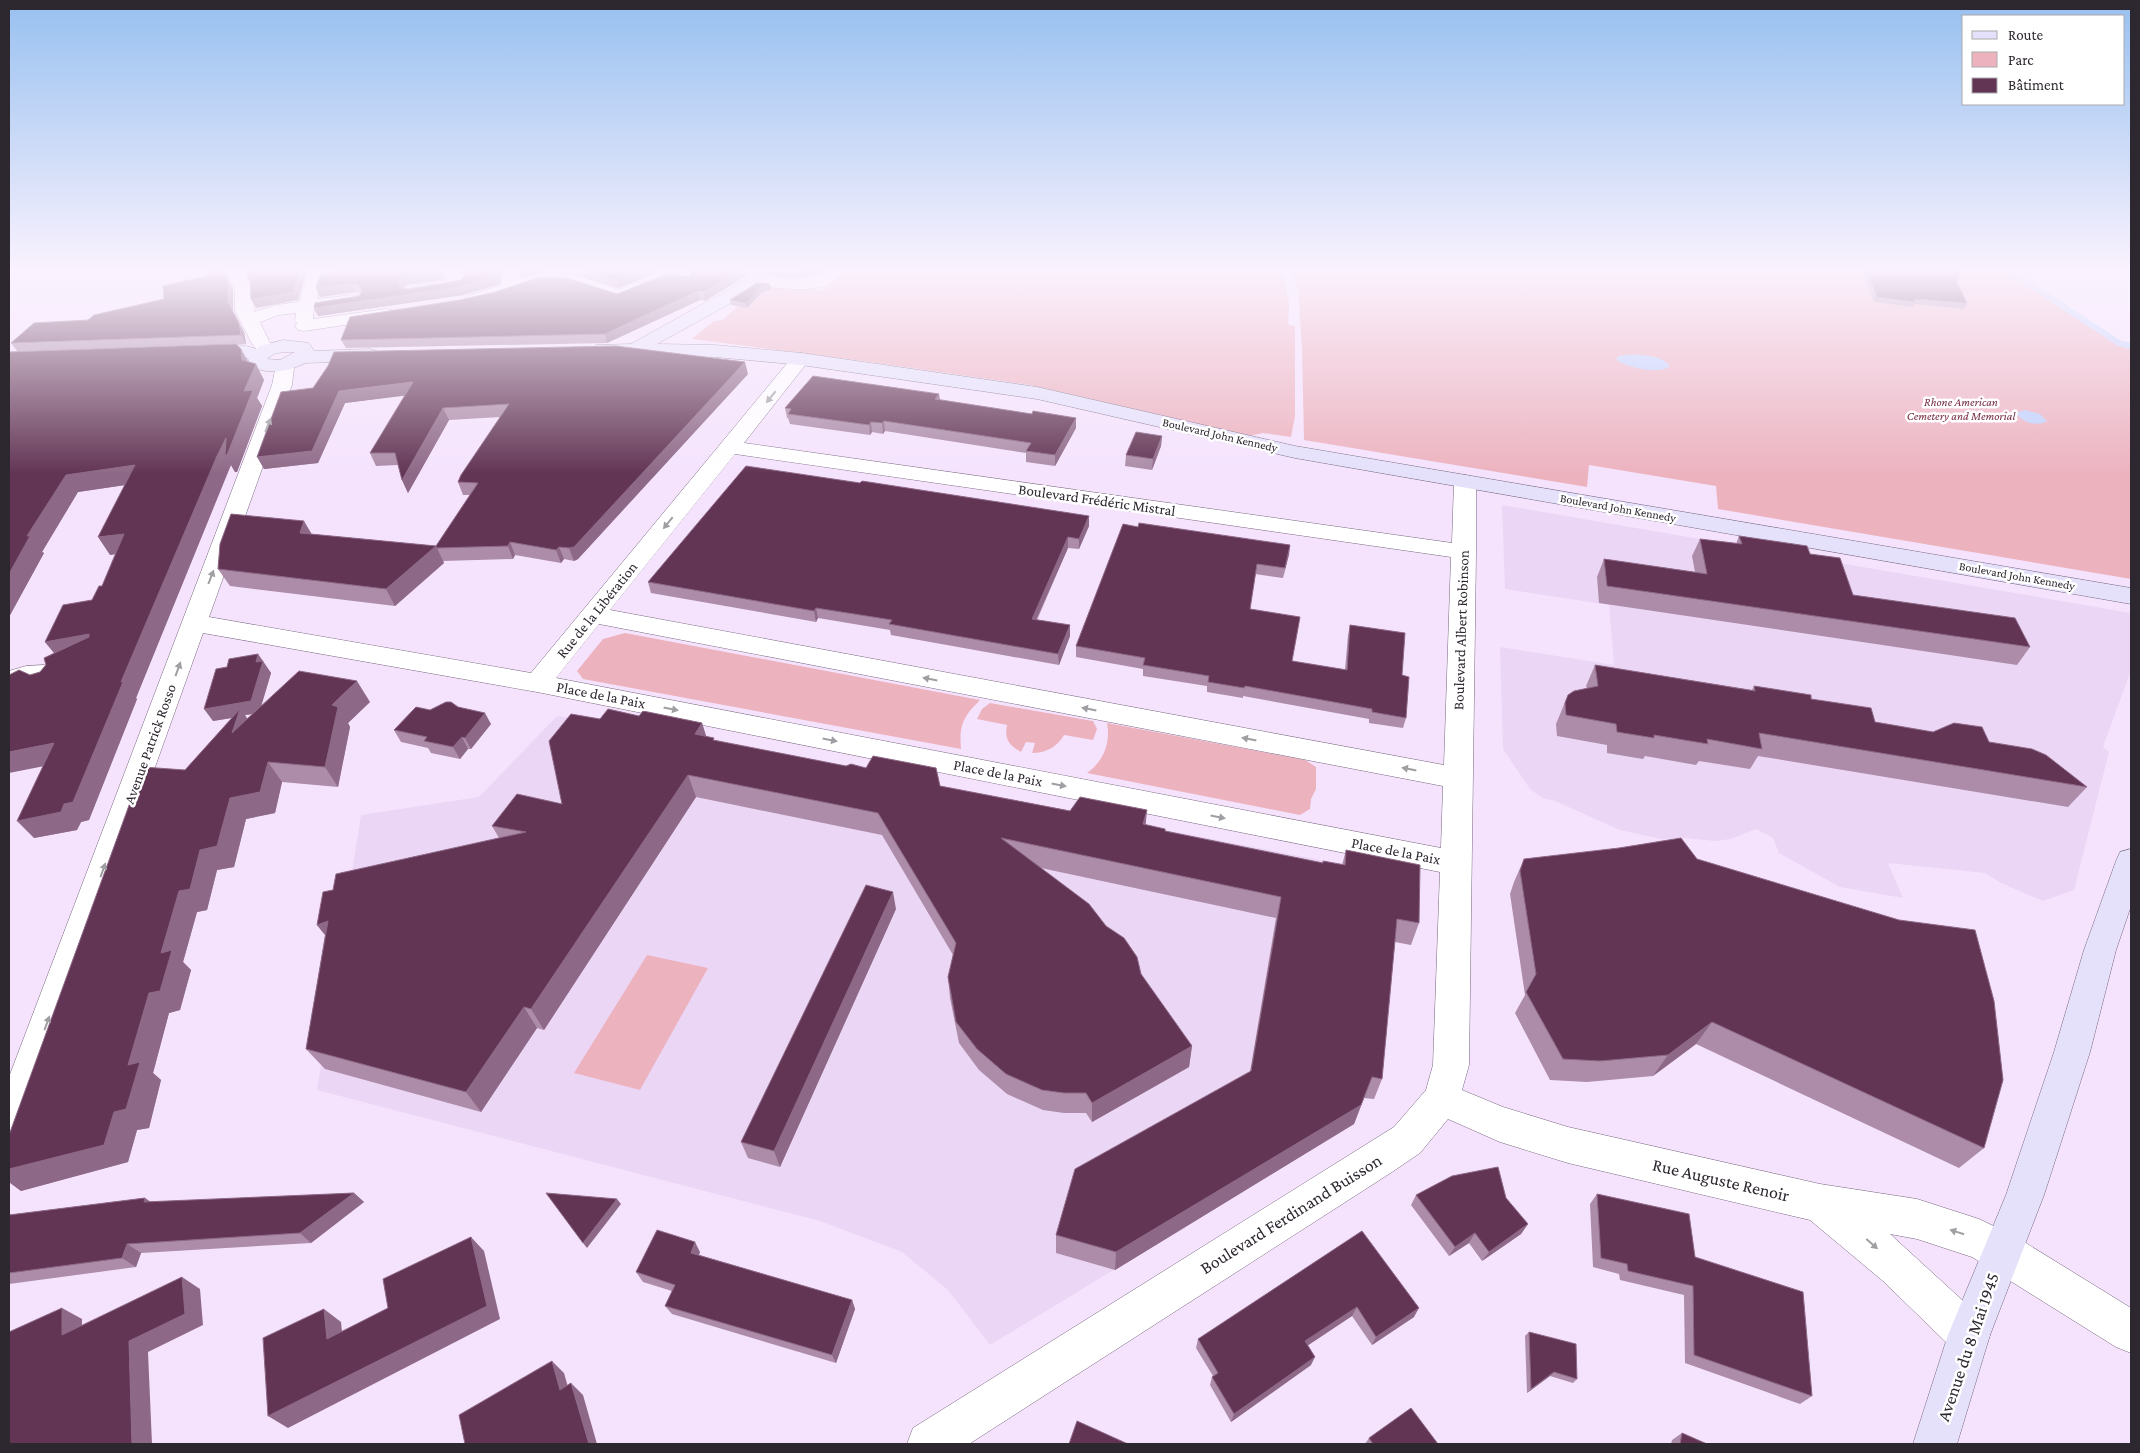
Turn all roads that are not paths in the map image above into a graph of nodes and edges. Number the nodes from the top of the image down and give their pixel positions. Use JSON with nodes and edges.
{"nodes":[{"id":1,"x":258,"y":338,"type":"edge"},
{"id":2,"x":303,"y":338,"type":"edge"},
{"id":3,"x":653,"y":338,"type":"edge"},
{"id":4,"x":635,"y":348,"type":"junction"},
{"id":5,"x":587,"y":350,"type":"edge"},
{"id":6,"x":302,"y":352,"type":"junction"},
{"id":7,"x":264,"y":353,"type":"junction"},
{"id":8,"x":182,"y":355,"type":"edge"},
{"id":9,"x":384,"y":355,"type":"edge"},
{"id":10,"x":801,"y":359,"type":"junction"},
{"id":11,"x":280,"y":365,"type":"junction"},
{"id":12,"x":729,"y":447,"type":"junction"},
{"id":13,"x":1465,"y":482,"type":"junction"},
{"id":14,"x":1464,"y":552,"type":"junction"},
{"id":15,"x":2131,"y":596,"type":"edge"},
{"id":16,"x":592,"y":615,"type":"junction"},
{"id":17,"x":194,"y":622,"type":"junction"},
{"id":18,"x":9,"y":680,"type":"edge"},
{"id":19,"x":46,"y":682,"type":"edge"},
{"id":20,"x":537,"y":683,"type":"junction"},
{"id":21,"x":1457,"y":778,"type":"junction"},
{"id":22,"x":2131,"y":861,"type":"edge"},
{"id":23,"x":1455,"y":863,"type":"junction"},
{"id":24,"x":19,"y":1074,"type":"edge"},
{"id":25,"x":1442,"y":1100,"type":"junction"},
{"id":26,"x":9,"y":1125,"type":"edge"},
{"id":27,"x":1820,"y":1203,"type":"junction"},
{"id":28,"x":2002,"y":1251,"type":"junction"},
{"id":29,"x":2131,"y":1332,"type":"edge"},
{"id":30,"x":1969,"y":1335,"type":"junction"},
{"id":31,"x":928,"y":1444,"type":"edge"},
{"id":32,"x":1935,"y":1444,"type":"edge"}],
"edges":[{"from":1,"to":7,"type":"street"},
{"from":2,"to":6,"type":"street"},
{"from":3,"to":4,"type":"street"},
{"from":4,"to":5,"type":"street","name":"Boulevard John Kennedy"},
{"from":4,"to":10,"type":"street","name":"Boulevard John Kennedy"},
{"from":6,"to":7,"type":"street"},
{"from":6,"to":9,"type":"street"},
{"from":6,"to":11,"type":"street"},
{"from":7,"to":8,"type":"street"},
{"from":7,"to":11,"type":"street"},
{"from":10,"to":12,"type":"street","name":"Rue de la Libération","one_way":true},
{"from":10,"to":13,"type":"street","name":"Boulevard John Kennedy"},
{"from":17,"to":11,"type":"street","name":"Avenue Patrick Rosso","one_way":true},
{"from":12,"to":14,"type":"street","name":"Boulevard Frédéric Mistral"},
{"from":12,"to":16,"type":"street","name":"Rue de la Libération","one_way":true},
{"from":13,"to":14,"type":"street","name":"Boulevard Albert Robinson"},
{"from":13,"to":15,"type":"street","name":"Boulevard John Kennedy"},
{"from":14,"to":21,"type":"street","name":"Boulevard Albert Robinson"},
{"from":16,"to":20,"type":"street","name":"Rue de la Libération"},
{"from":21,"to":16,"type":"street","one_way":true},
{"from":17,"to":20,"type":"street"},
{"from":24,"to":17,"type":"street","name":"Avenue Patrick Rosso","one_way":true},
{"from":18,"to":19,"type":"street"},
{"from":20,"to":23,"type":"street","name":"Place de la Paix","one_way":true},
{"from":21,"to":23,"type":"street","name":"Place de la Paix"},
{"from":22,"to":28,"type":"street","name":"Avenue du 8 Mai 1945"},
{"from":23,"to":25,"type":"street","name":"Boulevard Ferdinand Buisson"},
{"from":24,"to":26,"type":"street","name":"Avenue Patrick Rosso"},
{"from":25,"to":27,"type":"street","name":"Rue Auguste Renoir"},
{"from":25,"to":31,"type":"street","name":"Boulevard Ferdinand Buisson"},
{"from":28,"to":27,"type":"street","name":"Rue Auguste Renoir","one_way":true},
{"from":27,"to":30,"type":"street","one_way":true},
{"from":28,"to":29,"type":"street","name":"Rue Auguste Renoir"},
{"from":28,"to":30,"type":"street","name":"Avenue du 8 Mai 1945"},
{"from":30,"to":32,"type":"street","name":"Avenue du 8 Mai 1945"}]}
